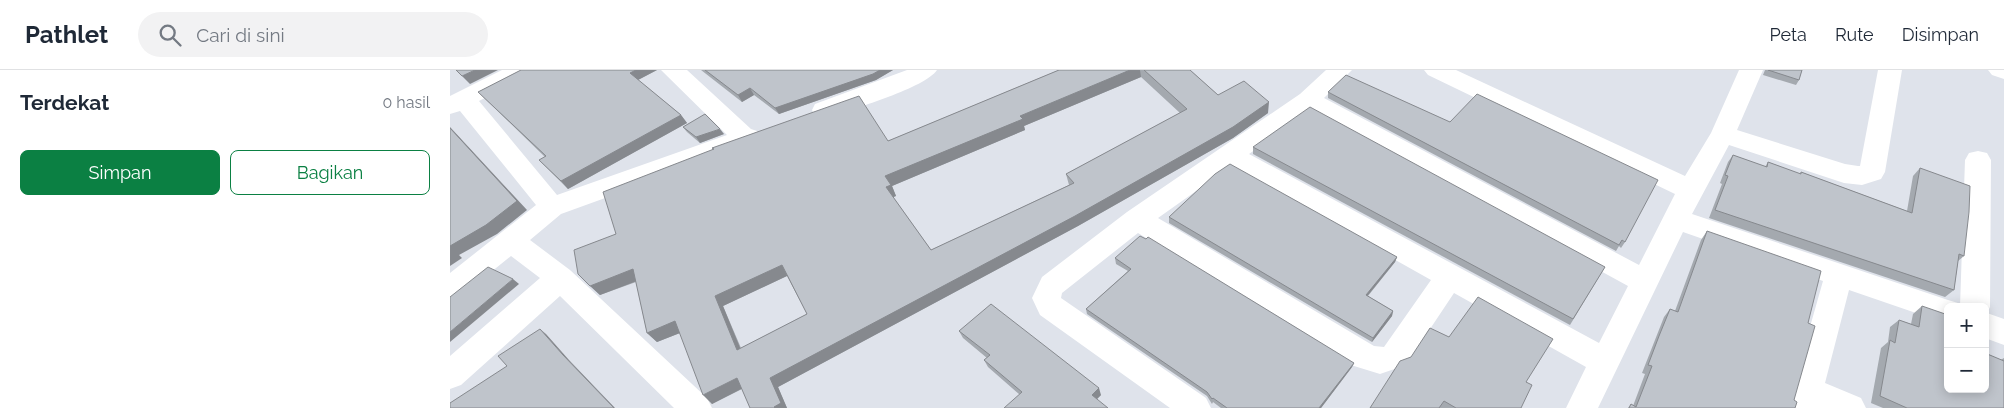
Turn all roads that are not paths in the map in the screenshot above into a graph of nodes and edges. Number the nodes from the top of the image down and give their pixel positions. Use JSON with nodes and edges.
{"nodes":[{"id":1,"x":521,"y":70,"type":"edge"},
{"id":2,"x":673,"y":70,"type":"edge"},
{"id":3,"x":1340,"y":70,"type":"edge"},
{"id":4,"x":1436,"y":70,"type":"edge"},
{"id":5,"x":1751,"y":70,"type":"edge"},
{"id":6,"x":1890,"y":70,"type":"edge"},
{"id":7,"x":2000,"y":70,"type":"edge"},
{"id":8,"x":2004,"y":71,"type":"edge"},
{"id":9,"x":909,"y":73,"type":"edge"},
{"id":10,"x":1308,"y":100,"type":"junction"},
{"id":11,"x":457,"y":102,"type":"edge"},
{"id":12,"x":799,"y":118,"type":"edge"},
{"id":13,"x":772,"y":128,"type":"edge"},
{"id":14,"x":1723,"y":134,"type":"junction"},
{"id":15,"x":745,"y":138,"type":"junction"},
{"id":16,"x":1230,"y":155,"type":"junction"},
{"id":17,"x":1978,"y":160,"type":"dead end"},
{"id":18,"x":1690,"y":190,"type":"junction"},
{"id":19,"x":552,"y":207,"type":"junction"},
{"id":20,"x":1675,"y":218,"type":"junction"},
{"id":21,"x":1137,"y":219,"type":"junction"},
{"id":22,"x":511,"y":240,"type":"junction"},
{"id":23,"x":1839,"y":275,"type":"junction"},
{"id":24,"x":1450,"y":276,"type":"junction"},
{"id":25,"x":560,"y":278,"type":"junction"},
{"id":26,"x":1645,"y":282,"type":"junction"},
{"id":27,"x":450,"y":289,"type":"edge"},
{"id":28,"x":1975,"y":303,"type":"edge"},
{"id":29,"x":1944,"y":311,"type":"edge"},
{"id":30,"x":1989,"y":326,"type":"edge"},
{"id":31,"x":2004,"y":332,"type":"edge"},
{"id":32,"x":1605,"y":362,"type":"junction"},
{"id":33,"x":450,"y":375,"type":"edge"},
{"id":34,"x":1805,"y":399,"type":"edge"},
{"id":35,"x":696,"y":408,"type":"edge"},
{"id":36,"x":1195,"y":408,"type":"edge"},
{"id":37,"x":1582,"y":408,"type":"edge"},
{"id":38,"x":1850,"y":408,"type":"edge"}],
"edges":[{"from":1,"to":11,"type":"street"},
{"from":2,"to":15,"type":"street"},
{"from":3,"to":10,"type":"street"},
{"from":4,"to":18,"type":"street"},
{"from":5,"to":14,"type":"street"},
{"from":6,"to":14,"type":"street"},
{"from":7,"to":8,"type":"street"},
{"from":9,"to":12,"type":"street"},
{"from":10,"to":16,"type":"street"},
{"from":10,"to":26,"type":"street"},
{"from":11,"to":19,"type":"street"},
{"from":13,"to":15,"type":"street"},
{"from":14,"to":18,"type":"street"},
{"from":15,"to":19,"type":"street"},
{"from":16,"to":21,"type":"street"},
{"from":16,"to":24,"type":"street"},
{"from":17,"to":28,"type":"street"},
{"from":18,"to":20,"type":"street"},
{"from":19,"to":22,"type":"street"},
{"from":20,"to":23,"type":"street"},
{"from":20,"to":26,"type":"street"},
{"from":21,"to":24,"type":"street"},
{"from":21,"to":36,"type":"street"},
{"from":22,"to":25,"type":"street"},
{"from":22,"to":27,"type":"street"},
{"from":23,"to":29,"type":"street"},
{"from":23,"to":34,"type":"street"},
{"from":24,"to":32,"type":"street"},
{"from":25,"to":33,"type":"street"},
{"from":25,"to":35,"type":"street"},
{"from":26,"to":32,"type":"street"},
{"from":30,"to":31,"type":"street"},
{"from":32,"to":37,"type":"street"},
{"from":34,"to":38,"type":"street"}]}
